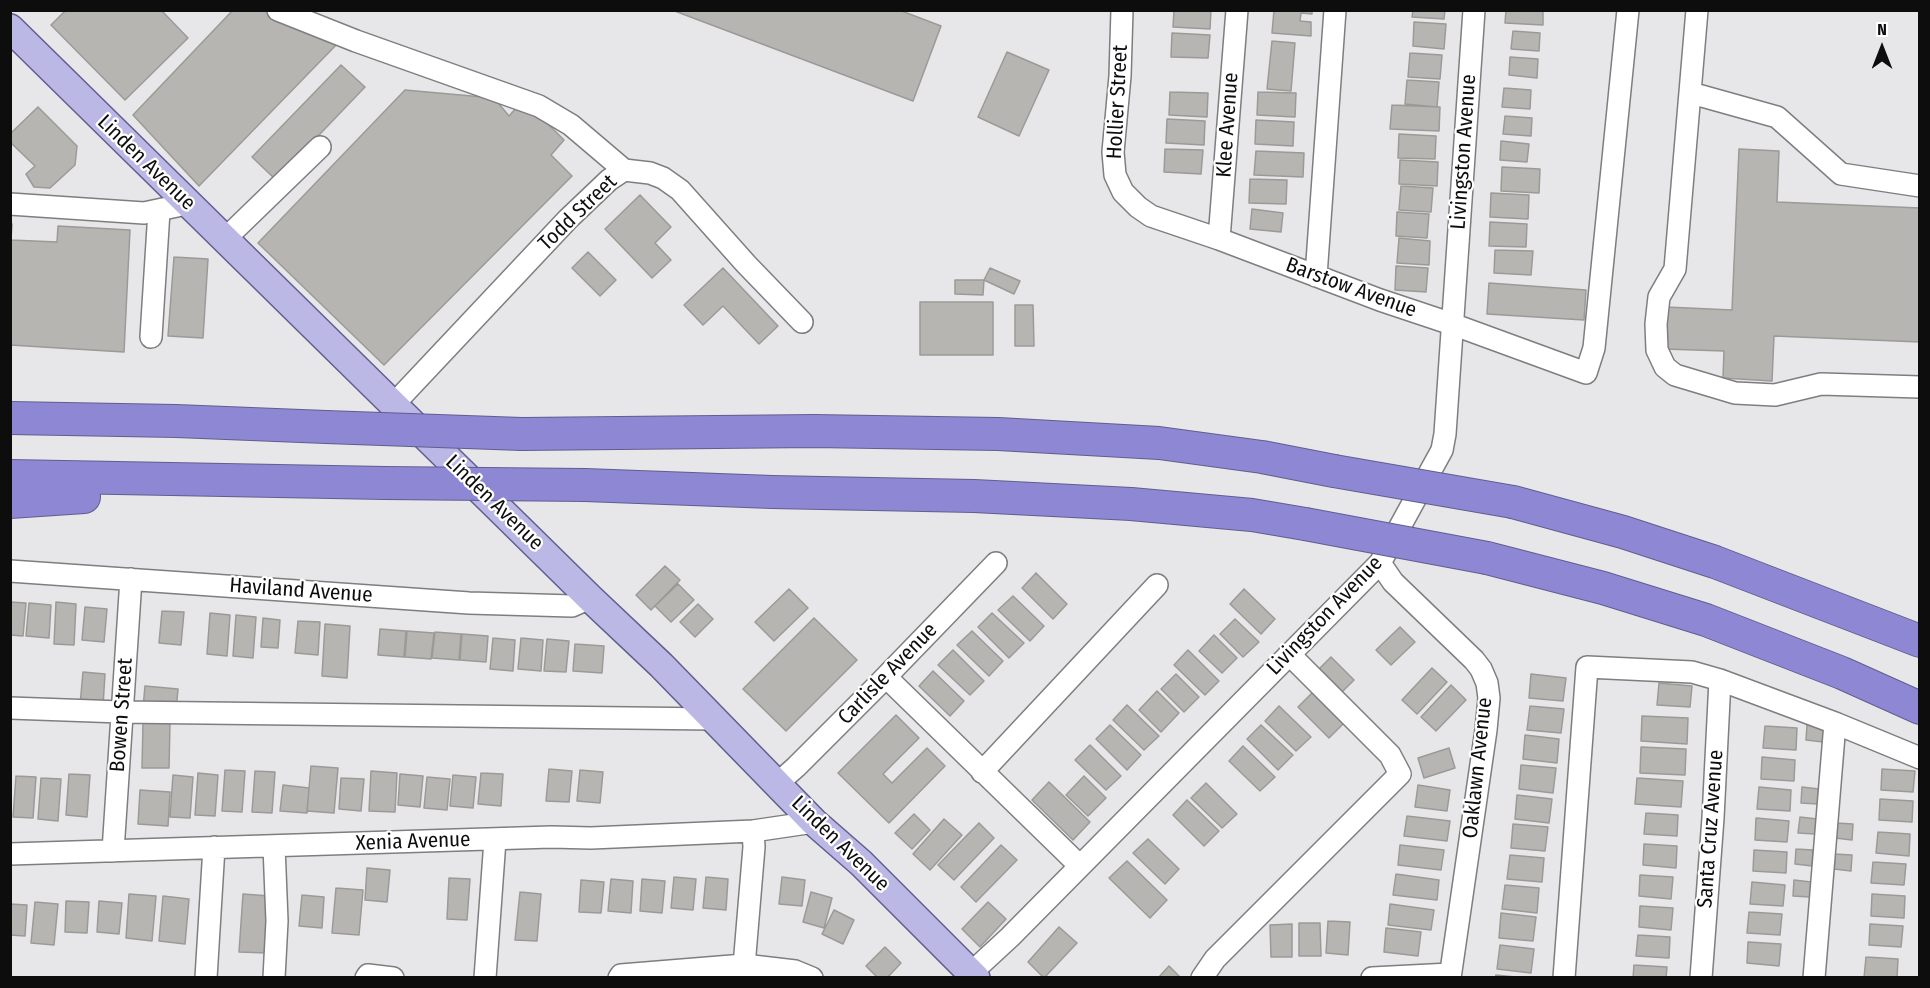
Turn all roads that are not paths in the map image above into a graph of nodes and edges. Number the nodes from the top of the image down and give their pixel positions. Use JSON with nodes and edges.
{"nodes":[{"id":1,"x":278,"y":10,"type":"edge"},
{"id":2,"x":1122,"y":10,"type":"edge"},
{"id":3,"x":1237,"y":10,"type":"edge"},
{"id":4,"x":1335,"y":10,"type":"edge"},
{"id":5,"x":1474,"y":10,"type":"edge"},
{"id":6,"x":1628,"y":10,"type":"edge"},
{"id":7,"x":1697,"y":10,"type":"edge"},
{"id":8,"x":10,"y":28,"type":"edge"},
{"id":9,"x":1691,"y":93,"type":"junction"},
{"id":10,"x":320,"y":147,"type":"dead end"},
{"id":11,"x":624,"y":170,"type":"junction"},
{"id":12,"x":1920,"y":186,"type":"edge"},
{"id":13,"x":1123,"y":192,"type":"joint"},
{"id":14,"x":185,"y":201,"type":"junction"},
{"id":15,"x":10,"y":204,"type":"edge"},
{"id":16,"x":159,"y":211,"type":"junction"},
{"id":17,"x":225,"y":239,"type":"junction"},
{"id":18,"x":1220,"y":239,"type":"junction"},
{"id":19,"x":1316,"y":276,"type":"junction"},
{"id":20,"x":802,"y":322,"type":"dead end"},
{"id":21,"x":1452,"y":324,"type":"junction"},
{"id":22,"x":150,"y":337,"type":"dead end"},
{"id":23,"x":1920,"y":387,"type":"edge"},
{"id":24,"x":10,"y":405,"type":"edge"},
{"id":25,"x":393,"y":405,"type":"junction"},
{"id":26,"x":10,"y":418,"type":"edge"},
{"id":27,"x":176,"y":421,"type":"junction"},
{"id":28,"x":10,"y":476,"type":"edge"},
{"id":29,"x":291,"y":482,"type":"junction"},
{"id":30,"x":10,"y":502,"type":"edge"},
{"id":31,"x":996,"y":563,"type":"dead end"},
{"id":32,"x":1380,"y":563,"type":"junction"},
{"id":33,"x":10,"y":571,"type":"edge"},
{"id":34,"x":131,"y":579,"type":"junction"},
{"id":35,"x":1157,"y":585,"type":"dead end"},
{"id":36,"x":590,"y":598,"type":"junction"},
{"id":37,"x":1920,"y":641,"type":"edge"},
{"id":38,"x":1289,"y":654,"type":"junction"},
{"id":39,"x":886,"y":677,"type":"junction"},
{"id":40,"x":1720,"y":680,"type":"junction"},
{"id":41,"x":10,"y":708,"type":"edge"},
{"id":42,"x":1920,"y":708,"type":"edge"},
{"id":43,"x":121,"y":712,"type":"junction"},
{"id":44,"x":714,"y":719,"type":"junction"},
{"id":45,"x":1834,"y":723,"type":"junction"},
{"id":46,"x":1920,"y":758,"type":"edge"},
{"id":47,"x":982,"y":772,"type":"junction"},
{"id":48,"x":777,"y":783,"type":"junction"},
{"id":49,"x":814,"y":822,"type":"junction"},
{"id":50,"x":753,"y":831,"type":"junction"},
{"id":51,"x":495,"y":840,"type":"junction"},
{"id":52,"x":274,"y":846,"type":"junction"},
{"id":53,"x":214,"y":847,"type":"junction"},
{"id":54,"x":113,"y":850,"type":"junction"},
{"id":55,"x":10,"y":854,"type":"edge"},
{"id":56,"x":1080,"y":866,"type":"junction"},
{"id":57,"x":744,"y":971,"type":"edge"},
{"id":58,"x":974,"y":975,"type":"edge"},
{"id":59,"x":1450,"y":976,"type":"edge"},
{"id":60,"x":206,"y":978,"type":"edge"},
{"id":61,"x":274,"y":978,"type":"edge"},
{"id":62,"x":366,"y":978,"type":"edge"},
{"id":63,"x":393,"y":978,"type":"edge"},
{"id":64,"x":485,"y":978,"type":"edge"},
{"id":65,"x":619,"y":978,"type":"edge"},
{"id":66,"x":813,"y":978,"type":"edge"},
{"id":67,"x":1202,"y":978,"type":"edge"},
{"id":68,"x":1372,"y":978,"type":"edge"},
{"id":69,"x":1564,"y":978,"type":"edge"},
{"id":70,"x":1701,"y":978,"type":"edge"},
{"id":71,"x":1814,"y":978,"type":"edge"}],
"edges":[{"from":1,"to":11,"type":"street"},
{"from":2,"to":13,"type":"street","name":"Hollier Street"},
{"from":3,"to":18,"type":"street","name":"Klee Avenue"},
{"from":4,"to":19,"type":"street"},
{"from":5,"to":21,"type":"street","name":"Livingston Avenue"},
{"from":6,"to":21,"type":"street","name":"Barstow Avenue"},
{"from":7,"to":9,"type":"street"},
{"from":8,"to":14,"type":"main road","name":"Linden Avenue"},
{"from":9,"to":12,"type":"street"},
{"from":9,"to":23,"type":"street"},
{"from":10,"to":17,"type":"street"},
{"from":11,"to":20,"type":"street","name":"Todd Street"},
{"from":11,"to":25,"type":"street","name":"Todd Street"},
{"from":13,"to":18,"type":"street","name":"Barstow Avenue"},
{"from":14,"to":16,"type":"street"},
{"from":14,"to":17,"type":"main road","name":"Linden Avenue"},
{"from":15,"to":16,"type":"street"},
{"from":16,"to":22,"type":"street"},
{"from":17,"to":25,"type":"main road","name":"Linden Avenue"},
{"from":18,"to":19,"type":"street","name":"Barstow Avenue"},
{"from":19,"to":21,"type":"street","name":"Barstow Avenue"},
{"from":21,"to":32,"type":"street","name":"Livingston Avenue"},
{"from":24,"to":27,"type":"highway"},
{"from":25,"to":36,"type":"main road","name":"Linden Avenue"},
{"from":26,"to":27,"type":"highway"},
{"from":27,"to":37,"type":"highway","bridge":true},
{"from":28,"to":29,"type":"highway"},
{"from":29,"to":30,"type":"highway"},
{"from":29,"to":42,"type":"highway","bridge":true},
{"from":31,"to":39,"type":"street","name":"Carlisle Avenue"},
{"from":32,"to":38,"type":"street","name":"Livingston Avenue"},
{"from":32,"to":59,"type":"street","name":"Oaklawn Avenue"},
{"from":33,"to":34,"type":"street","name":"Haviland Avenue"},
{"from":34,"to":36,"type":"street","name":"Haviland Avenue"},
{"from":34,"to":43,"type":"street","name":"Bowen Street"},
{"from":35,"to":47,"type":"street"},
{"from":36,"to":44,"type":"main road","name":"Linden Avenue"},
{"from":38,"to":56,"type":"street","name":"Livingston Avenue"},
{"from":38,"to":67,"type":"street"},
{"from":39,"to":47,"type":"street"},
{"from":39,"to":48,"type":"street","name":"Carlisle Avenue"},
{"from":40,"to":45,"type":"street"},
{"from":40,"to":69,"type":"street"},
{"from":40,"to":70,"type":"street","name":"Santa Cruz Avenue"},
{"from":41,"to":43,"type":"street"},
{"from":43,"to":44,"type":"street"},
{"from":43,"to":54,"type":"street","name":"Bowen Street"},
{"from":44,"to":48,"type":"main road","name":"Linden Avenue"},
{"from":45,"to":46,"type":"street"},
{"from":45,"to":71,"type":"street"},
{"from":47,"to":56,"type":"street"},
{"from":48,"to":49,"type":"main road","name":"Linden Avenue"},
{"from":49,"to":50,"type":"street","name":"Xenia Avenue"},
{"from":49,"to":58,"type":"main road","name":"Linden Avenue"},
{"from":50,"to":51,"type":"street","name":"Xenia Avenue"},
{"from":50,"to":57,"type":"street"},
{"from":51,"to":52,"type":"street","name":"Xenia Avenue"},
{"from":51,"to":64,"type":"street"},
{"from":52,"to":53,"type":"street","name":"Xenia Avenue"},
{"from":52,"to":61,"type":"street"},
{"from":53,"to":54,"type":"street","name":"Xenia Avenue"},
{"from":53,"to":60,"type":"street"},
{"from":54,"to":55,"type":"street","name":"Xenia Avenue"},
{"from":56,"to":58,"type":"street","name":"Livingston Avenue"},
{"from":57,"to":65,"type":"street"},
{"from":57,"to":66,"type":"street"},
{"from":59,"to":68,"type":"street"},
{"from":62,"to":63,"type":"street"}]}
